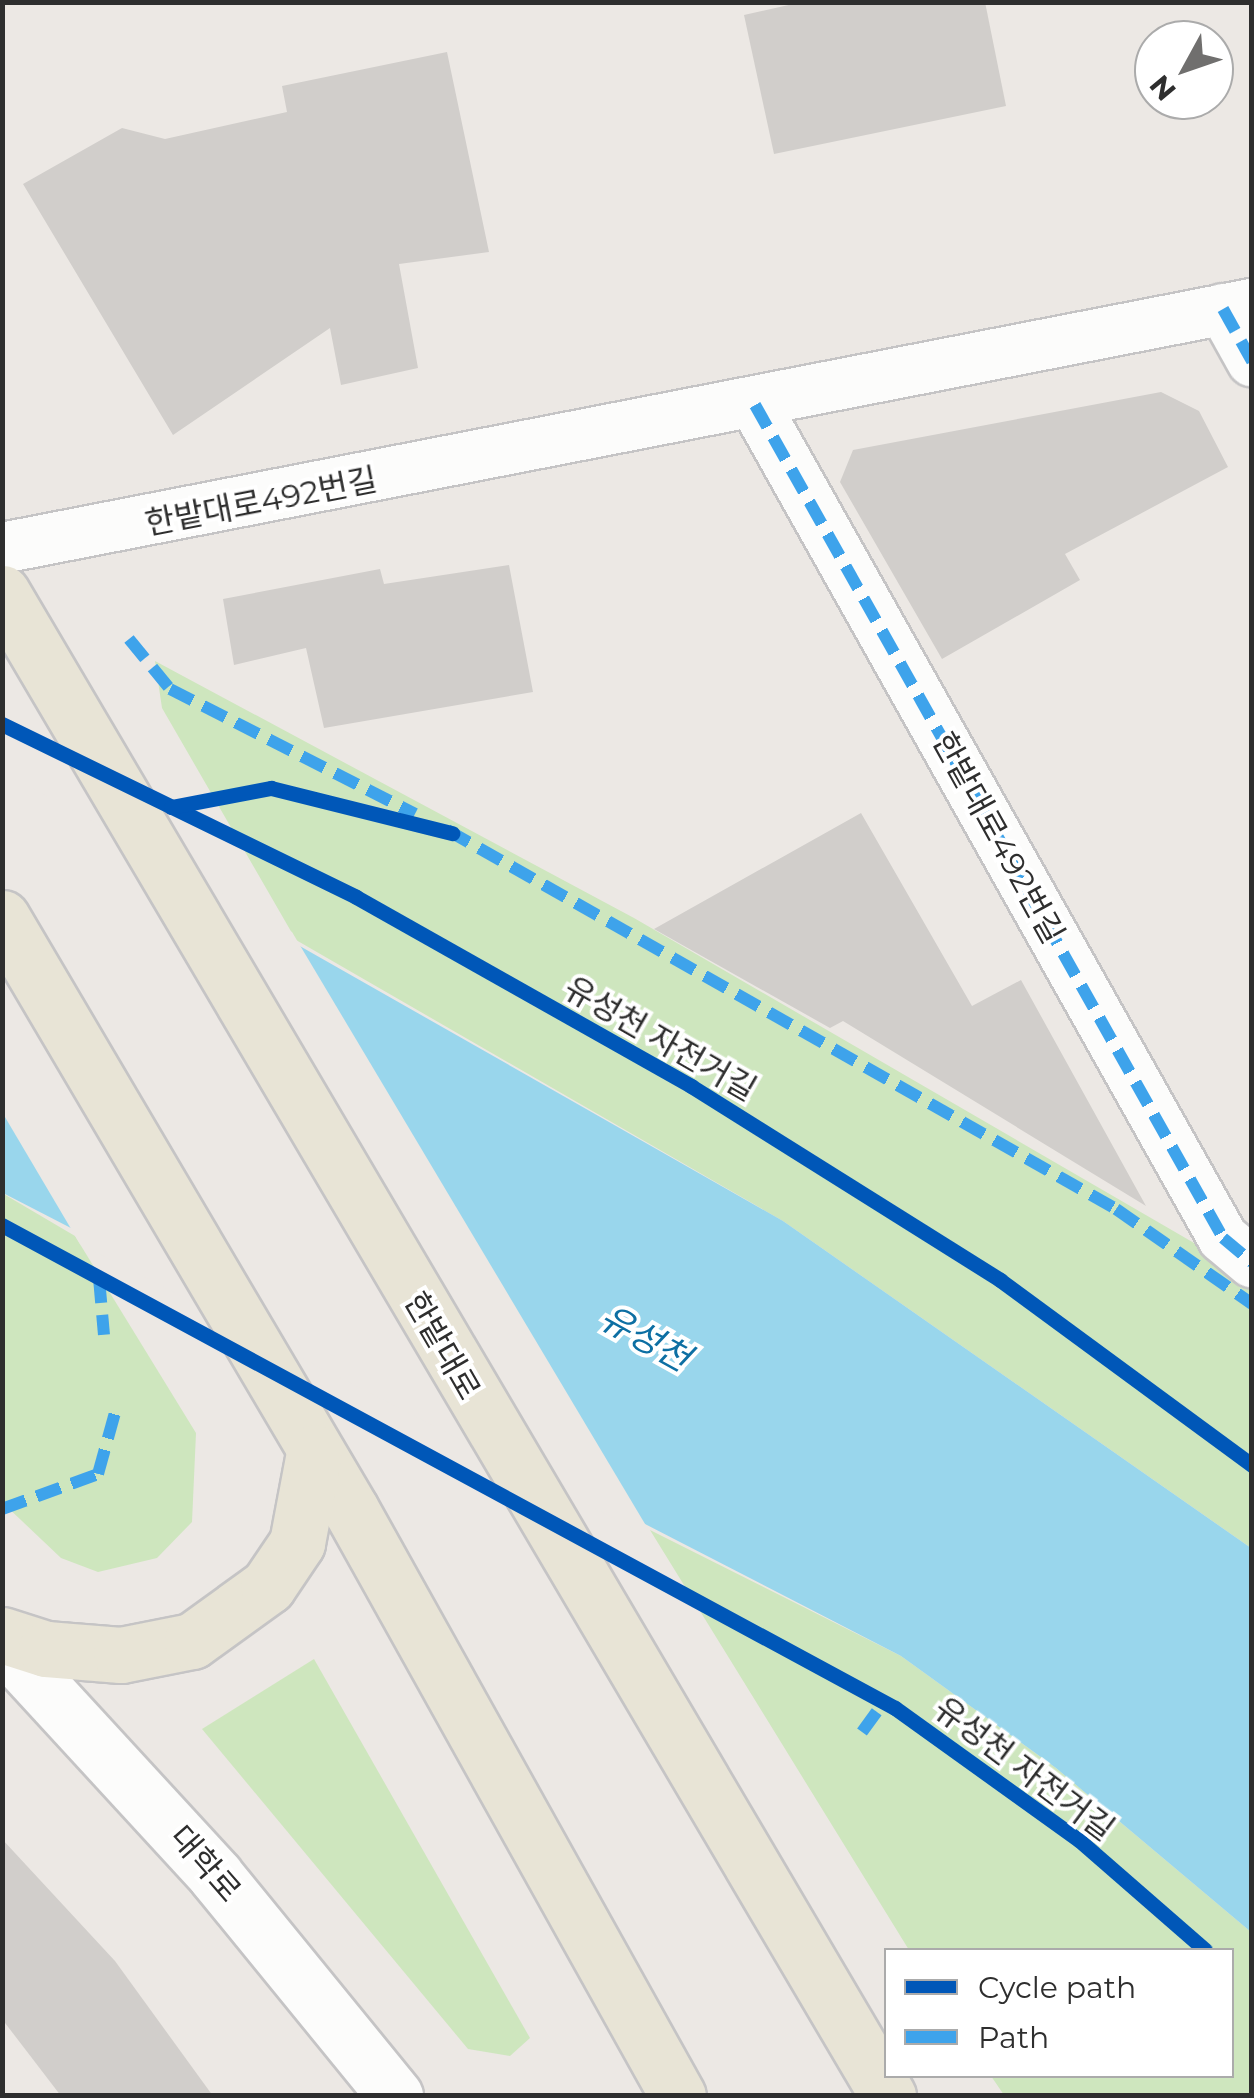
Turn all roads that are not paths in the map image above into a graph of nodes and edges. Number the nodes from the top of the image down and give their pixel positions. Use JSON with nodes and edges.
{"nodes":[{"id":1,"x":1237,"y":306,"type":"edge"},
{"id":2,"x":1252,"y":361,"type":"edge"},
{"id":3,"x":755,"y":405,"type":"junction"},
{"id":4,"x":2,"y":548,"type":"edge"},
{"id":5,"x":14,"y":614,"type":"edge"},
{"id":6,"x":2,"y":918,"type":"edge"},
{"id":7,"x":1252,"y":1262,"type":"edge"},
{"id":8,"x":324,"y":1483,"type":"junction"},
{"id":9,"x":2,"y":1635,"type":"edge"},
{"id":10,"x":2,"y":1644,"type":"edge"},
{"id":11,"x":395,"y":2096,"type":"edge"},
{"id":12,"x":678,"y":2096,"type":"edge"},
{"id":13,"x":888,"y":2096,"type":"edge"}],
"edges":[{"from":1,"to":2,"type":"street","name":"한밭대로492번길"},
{"from":1,"to":3,"type":"street","name":"한밭대로492번길"},
{"from":3,"to":4,"type":"street","name":"한밭대로492번길"},
{"from":3,"to":7,"type":"street","name":"한밭대로492번길"},
{"from":5,"to":13,"type":"main road","name":"한밭대로"},
{"from":6,"to":8,"type":"main road"},
{"from":8,"to":9,"type":"main road"},
{"from":8,"to":12,"type":"main road"},
{"from":10,"to":11,"type":"main road","name":"대학로"}]}
